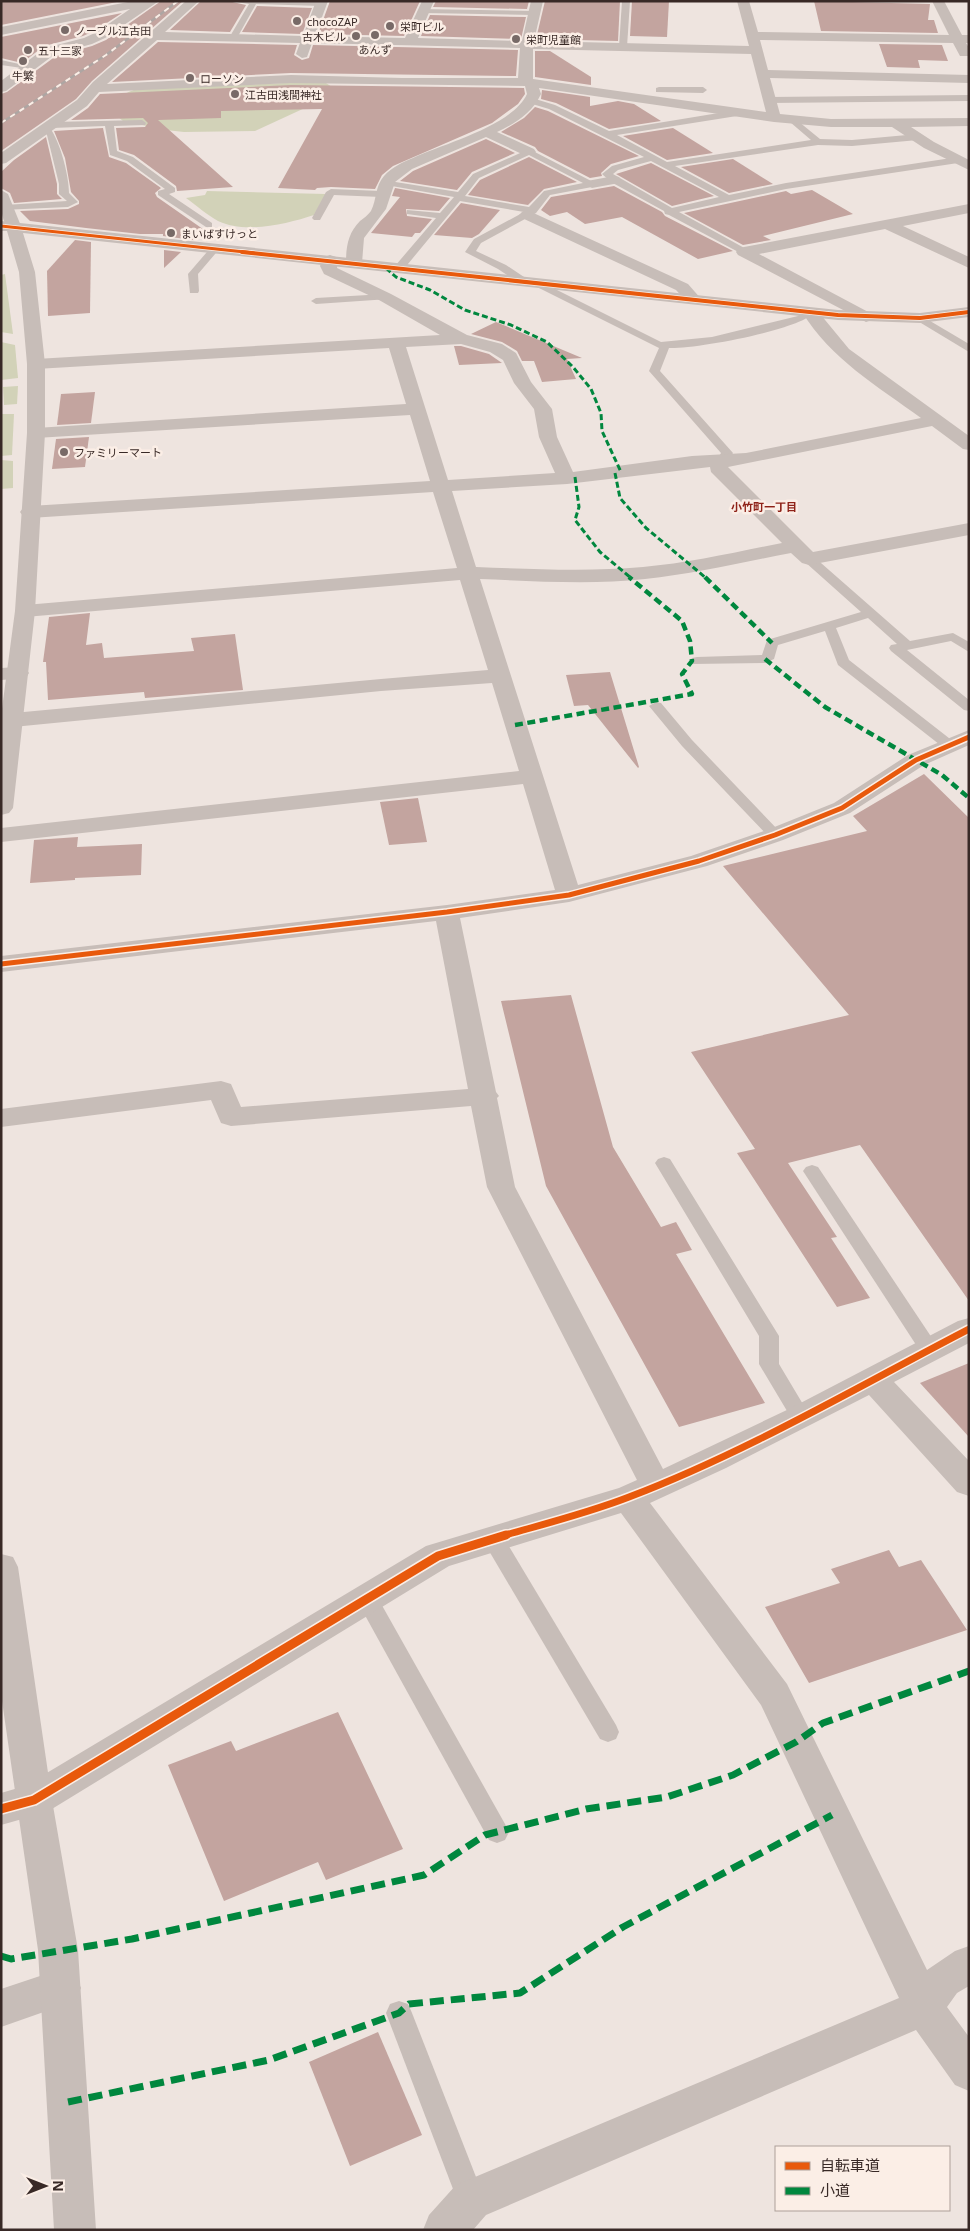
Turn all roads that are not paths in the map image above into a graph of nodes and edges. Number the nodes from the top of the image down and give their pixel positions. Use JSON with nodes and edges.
{"nodes":[{"id":1,"x":149,"y":1,"type":"edge"},
{"id":2,"x":153,"y":1,"type":"edge"},
{"id":3,"x":193,"y":1,"type":"edge"},
{"id":4,"x":234,"y":1,"type":"edge"},
{"id":5,"x":626,"y":1,"type":"edge"},
{"id":6,"x":744,"y":1,"type":"edge"},
{"id":7,"x":924,"y":1,"type":"edge"},
{"id":8,"x":256,"y":2,"type":"edge"},
{"id":9,"x":938,"y":2,"type":"edge"},
{"id":10,"x":322,"y":3,"type":"edge"},
{"id":11,"x":426,"y":6,"type":"edge"},
{"id":12,"x":535,"y":7,"type":"edge"},
{"id":13,"x":3,"y":30,"type":"edge"},
{"id":14,"x":153,"y":36,"type":"junction"},
{"id":15,"x":754,"y":36,"type":"junction"},
{"id":16,"x":234,"y":38,"type":"junction"},
{"id":17,"x":308,"y":40,"type":"junction"},
{"id":18,"x":963,"y":40,"type":"edge"},
{"id":19,"x":410,"y":42,"type":"junction"},
{"id":20,"x":433,"y":43,"type":"junction"},
{"id":21,"x":526,"y":45,"type":"junction"},
{"id":22,"x":622,"y":47,"type":"junction"},
{"id":23,"x":756,"y":50,"type":"junction"},
{"id":24,"x":50,"y":51,"type":"junction"},
{"id":25,"x":969,"y":58,"type":"edge"},
{"id":26,"x":1,"y":62,"type":"edge"},
{"id":27,"x":29,"y":67,"type":"junction"},
{"id":28,"x":762,"y":74,"type":"junction"},
{"id":29,"x":969,"y":78,"type":"edge"},
{"id":30,"x":291,"y":79,"type":"junction"},
{"id":31,"x":657,"y":79,"type":"dead end"},
{"id":32,"x":422,"y":82,"type":"junction"},
{"id":33,"x":528,"y":83,"type":"junction"},
{"id":34,"x":3,"y":85,"type":"edge"},
{"id":35,"x":95,"y":88,"type":"junction"},
{"id":36,"x":703,"y":90,"type":"dead end"},
{"id":37,"x":660,"y":96,"type":"junction"},
{"id":38,"x":969,"y":98,"type":"edge"},
{"id":39,"x":769,"y":100,"type":"junction"},
{"id":40,"x":532,"y":101,"type":"junction"},
{"id":41,"x":737,"y":112,"type":"junction"},
{"id":42,"x":774,"y":118,"type":"junction"},
{"id":43,"x":793,"y":120,"type":"junction"},
{"id":44,"x":969,"y":122,"type":"edge"},
{"id":45,"x":142,"y":123,"type":"dead end"},
{"id":46,"x":896,"y":123,"type":"junction"},
{"id":47,"x":109,"y":124,"type":"junction"},
{"id":48,"x":49,"y":127,"type":"junction"},
{"id":49,"x":486,"y":132,"type":"junction"},
{"id":50,"x":608,"y":134,"type":"junction"},
{"id":51,"x":918,"y":137,"type":"junction"},
{"id":52,"x":818,"y":142,"type":"junction"},
{"id":53,"x":530,"y":152,"type":"junction"},
{"id":54,"x":651,"y":158,"type":"junction"},
{"id":55,"x":961,"y":159,"type":"edge"},
{"id":56,"x":1,"y":160,"type":"edge"},
{"id":57,"x":664,"y":165,"type":"junction"},
{"id":58,"x":614,"y":180,"type":"junction"},
{"id":59,"x":592,"y":184,"type":"junction"},
{"id":60,"x":384,"y":188,"type":"junction"},
{"id":61,"x":460,"y":197,"type":"junction"},
{"id":62,"x":728,"y":198,"type":"junction"},
{"id":63,"x":3,"y":201,"type":"edge"},
{"id":64,"x":969,"y":208,"type":"edge"},
{"id":65,"x":410,"y":212,"type":"dead end"},
{"id":66,"x":668,"y":212,"type":"junction"},
{"id":67,"x":530,"y":213,"type":"junction"},
{"id":68,"x":443,"y":216,"type":"junction"},
{"id":69,"x":317,"y":218,"type":"dead end"},
{"id":70,"x":885,"y":223,"type":"junction"},
{"id":71,"x":209,"y":225,"type":"dead end"},
{"id":72,"x":7,"y":226,"type":"edge"},
{"id":73,"x":216,"y":247,"type":"junction"},
{"id":74,"x":744,"y":252,"type":"junction"},
{"id":75,"x":330,"y":260,"type":"junction"},
{"id":76,"x":354,"y":263,"type":"junction"},
{"id":77,"x":969,"y":263,"type":"edge"},
{"id":78,"x":399,"y":268,"type":"junction"},
{"id":79,"x":532,"y":283,"type":"junction"},
{"id":80,"x":194,"y":291,"type":"dead end"},
{"id":81,"x":385,"y":297,"type":"junction"},
{"id":82,"x":694,"y":300,"type":"junction"},
{"id":83,"x":316,"y":301,"type":"dead end"},
{"id":84,"x":810,"y":312,"type":"junction"},
{"id":85,"x":969,"y":312,"type":"edge"},
{"id":86,"x":866,"y":317,"type":"junction"},
{"id":87,"x":920,"y":318,"type":"junction"},
{"id":88,"x":461,"y":339,"type":"junction"},
{"id":89,"x":396,"y":342,"type":"junction"},
{"id":90,"x":666,"y":346,"type":"junction"},
{"id":91,"x":969,"y":349,"type":"edge"},
{"id":92,"x":36,"y":364,"type":"junction"},
{"id":93,"x":417,"y":410,"type":"junction"},
{"id":94,"x":936,"y":420,"type":"junction"},
{"id":95,"x":36,"y":433,"type":"junction"},
{"id":96,"x":969,"y":445,"type":"edge"},
{"id":97,"x":723,"y":460,"type":"junction"},
{"id":98,"x":567,"y":478,"type":"junction"},
{"id":99,"x":439,"y":486,"type":"junction"},
{"id":100,"x":30,"y":512,"type":"junction"},
{"id":101,"x":969,"y":529,"type":"edge"},
{"id":102,"x":802,"y":552,"type":"junction"},
{"id":103,"x":467,"y":574,"type":"junction"},
{"id":104,"x":25,"y":611,"type":"junction"},
{"id":105,"x":872,"y":613,"type":"junction"},
{"id":106,"x":829,"y":626,"type":"junction"},
{"id":107,"x":906,"y":646,"type":"junction"},
{"id":108,"x":969,"y":648,"type":"edge"},
{"id":109,"x":697,"y":661,"type":"dead end"},
{"id":110,"x":10,"y":674,"type":"edge"},
{"id":111,"x":500,"y":676,"type":"junction"},
{"id":112,"x":656,"y":706,"type":"dead end"},
{"id":113,"x":969,"y":707,"type":"edge"},
{"id":114,"x":13,"y":720,"type":"junction"},
{"id":115,"x":959,"y":741,"type":"edge"},
{"id":116,"x":531,"y":776,"type":"junction"},
{"id":117,"x":1,"y":808,"type":"edge"},
{"id":118,"x":1,"y":835,"type":"edge"},
{"id":119,"x":775,"y":835,"type":"junction"},
{"id":120,"x":569,"y":895,"type":"junction"},
{"id":121,"x":447,"y":912,"type":"junction"},
{"id":122,"x":1,"y":964,"type":"edge"},
{"id":123,"x":485,"y":1096,"type":"junction"},
{"id":124,"x":1,"y":1118,"type":"edge"},
{"id":125,"x":664,"y":1163,"type":"dead end"},
{"id":126,"x":812,"y":1171,"type":"dead end"},
{"id":127,"x":969,"y":1329,"type":"edge"},
{"id":128,"x":929,"y":1349,"type":"junction"},
{"id":129,"x":873,"y":1379,"type":"junction"},
{"id":130,"x":800,"y":1416,"type":"junction"},
{"id":131,"x":969,"y":1483,"type":"edge"},
{"id":132,"x":642,"y":1492,"type":"junction"},
{"id":133,"x":493,"y":1539,"type":"junction"},
{"id":134,"x":1,"y":1567,"type":"edge"},
{"id":135,"x":367,"y":1599,"type":"junction"},
{"id":136,"x":608,"y":1732,"type":"dead end"},
{"id":137,"x":18,"y":1804,"type":"edge"},
{"id":138,"x":496,"y":1832,"type":"dead end"},
{"id":139,"x":969,"y":1964,"type":"edge"},
{"id":140,"x":61,"y":1988,"type":"junction"},
{"id":141,"x":924,"y":2006,"type":"junction"},
{"id":142,"x":1,"y":2008,"type":"edge"},
{"id":143,"x":399,"y":2013,"type":"dead end"},
{"id":144,"x":969,"y":2071,"type":"edge"},
{"id":145,"x":471,"y":2200,"type":"junction"},
{"id":146,"x":75,"y":2230,"type":"edge"},
{"id":147,"x":444,"y":2230,"type":"edge"}],
"edges":[{"from":1,"to":13,"type":"street"},
{"from":2,"to":24,"type":"street"},
{"from":3,"to":14,"type":"street"},
{"from":4,"to":8,"type":"lane"},
{"from":5,"to":22,"type":"lane"},
{"from":6,"to":15,"type":"street"},
{"from":7,"to":9,"type":"street"},
{"from":8,"to":10,"type":"lane"},
{"from":8,"to":16,"type":"lane"},
{"from":9,"to":18,"type":"street"},
{"from":10,"to":17,"type":"street"},
{"from":11,"to":12,"type":"lane"},
{"from":11,"to":19,"type":"street"},
{"from":12,"to":21,"type":"street"},
{"from":13,"to":24,"type":"street"},
{"from":14,"to":16,"type":"street"},
{"from":14,"to":35,"type":"street"},
{"from":15,"to":18,"type":"street"},
{"from":15,"to":23,"type":"street"},
{"from":16,"to":17,"type":"street"},
{"from":17,"to":19,"type":"street"},
{"from":17,"to":30,"type":"street"},
{"from":18,"to":25,"type":"street"},
{"from":19,"to":20,"type":"street"},
{"from":20,"to":21,"type":"street"},
{"from":20,"to":32,"type":"street"},
{"from":21,"to":22,"type":"street"},
{"from":21,"to":33,"type":"street"},
{"from":22,"to":23,"type":"street"},
{"from":23,"to":28,"type":"street"},
{"from":24,"to":27,"type":"street"},
{"from":26,"to":27,"type":"lane"},
{"from":27,"to":34,"type":"street"},
{"from":28,"to":29,"type":"street"},
{"from":28,"to":39,"type":"street"},
{"from":30,"to":32,"type":"street"},
{"from":30,"to":35,"type":"street"},
{"from":31,"to":37,"type":"lane"},
{"from":32,"to":33,"type":"street"},
{"from":33,"to":37,"type":"street"},
{"from":33,"to":40,"type":"street"},
{"from":35,"to":48,"type":"street"},
{"from":36,"to":37,"type":"lane"},
{"from":37,"to":41,"type":"street"},
{"from":38,"to":39,"type":"lane"},
{"from":39,"to":42,"type":"street"},
{"from":40,"to":49,"type":"street"},
{"from":40,"to":50,"type":"lane"},
{"from":41,"to":42,"type":"street"},
{"from":41,"to":50,"type":"lane"},
{"from":42,"to":43,"type":"street"},
{"from":43,"to":46,"type":"street"},
{"from":43,"to":52,"type":"lane"},
{"from":44,"to":46,"type":"street"},
{"from":45,"to":47,"type":"lane"},
{"from":46,"to":51,"type":"street"},
{"from":47,"to":48,"type":"lane"},
{"from":47,"to":71,"type":"lane"},
{"from":48,"to":56,"type":"street"},
{"from":48,"to":63,"type":"lane"},
{"from":49,"to":53,"type":"street"},
{"from":49,"to":60,"type":"street"},
{"from":50,"to":54,"type":"lane"},
{"from":51,"to":52,"type":"lane"},
{"from":51,"to":55,"type":"street"},
{"from":52,"to":57,"type":"lane"},
{"from":53,"to":59,"type":"lane"},
{"from":53,"to":61,"type":"lane"},
{"from":54,"to":57,"type":"lane"},
{"from":54,"to":58,"type":"lane"},
{"from":55,"to":62,"type":"lane"},
{"from":57,"to":62,"type":"lane"},
{"from":58,"to":59,"type":"street"},
{"from":58,"to":66,"type":"lane"},
{"from":59,"to":67,"type":"lane"},
{"from":60,"to":61,"type":"lane"},
{"from":60,"to":69,"type":"lane"},
{"from":60,"to":76,"type":"street"},
{"from":61,"to":67,"type":"lane"},
{"from":61,"to":68,"type":"lane"},
{"from":62,"to":66,"type":"lane"},
{"from":63,"to":72,"type":"street"},
{"from":64,"to":70,"type":"street"},
{"from":65,"to":68,"type":"lane"},
{"from":66,"to":74,"type":"lane"},
{"from":67,"to":79,"type":"lane"},
{"from":67,"to":82,"type":"street"},
{"from":68,"to":78,"type":"lane"},
{"from":70,"to":74,"type":"street"},
{"from":70,"to":77,"type":"street"},
{"from":72,"to":73,"type":"street"},
{"from":72,"to":92,"type":"street"},
{"from":73,"to":75,"type":"street"},
{"from":73,"to":80,"type":"lane"},
{"from":74,"to":86,"type":"street"},
{"from":75,"to":76,"type":"street"},
{"from":75,"to":81,"type":"street"},
{"from":76,"to":78,"type":"street"},
{"from":78,"to":79,"type":"street"},
{"from":79,"to":82,"type":"street"},
{"from":79,"to":90,"type":"lane"},
{"from":81,"to":83,"type":"lane"},
{"from":81,"to":88,"type":"street"},
{"from":82,"to":84,"type":"street"},
{"from":84,"to":86,"type":"street"},
{"from":84,"to":90,"type":"lane"},
{"from":84,"to":94,"type":"street"},
{"from":85,"to":87,"type":"street"},
{"from":86,"to":87,"type":"street"},
{"from":87,"to":91,"type":"lane"},
{"from":88,"to":89,"type":"street"},
{"from":88,"to":98,"type":"street"},
{"from":89,"to":92,"type":"street"},
{"from":89,"to":93,"type":"street"},
{"from":90,"to":97,"type":"lane"},
{"from":92,"to":95,"type":"street"},
{"from":93,"to":95,"type":"street"},
{"from":93,"to":99,"type":"street"},
{"from":94,"to":96,"type":"street"},
{"from":94,"to":97,"type":"street"},
{"from":95,"to":100,"type":"street"},
{"from":97,"to":98,"type":"street"},
{"from":97,"to":102,"type":"street"},
{"from":98,"to":99,"type":"street"},
{"from":99,"to":100,"type":"street"},
{"from":99,"to":103,"type":"street"},
{"from":100,"to":104,"type":"street"},
{"from":101,"to":102,"type":"street"},
{"from":102,"to":103,"type":"street"},
{"from":102,"to":105,"type":"lane"},
{"from":103,"to":104,"type":"street"},
{"from":103,"to":111,"type":"street"},
{"from":104,"to":110,"type":"street"},
{"from":105,"to":106,"type":"lane"},
{"from":105,"to":107,"type":"lane"},
{"from":106,"to":109,"type":"lane"},
{"from":106,"to":115,"type":"lane"},
{"from":107,"to":108,"type":"lane"},
{"from":107,"to":113,"type":"lane"},
{"from":110,"to":114,"type":"street"},
{"from":111,"to":114,"type":"street"},
{"from":111,"to":116,"type":"street"},
{"from":112,"to":119,"type":"lane"},
{"from":114,"to":117,"type":"street"},
{"from":115,"to":119,"type":"street"},
{"from":116,"to":118,"type":"street"},
{"from":116,"to":120,"type":"street"},
{"from":119,"to":120,"type":"street"},
{"from":120,"to":121,"type":"street"},
{"from":121,"to":122,"type":"street"},
{"from":121,"to":123,"type":"street"},
{"from":123,"to":124,"type":"street"},
{"from":123,"to":132,"type":"street"},
{"from":125,"to":130,"type":"lane"},
{"from":126,"to":128,"type":"lane"},
{"from":127,"to":128,"type":"street"},
{"from":128,"to":129,"type":"street"},
{"from":129,"to":130,"type":"street"},
{"from":129,"to":131,"type":"street"},
{"from":130,"to":132,"type":"street"},
{"from":132,"to":133,"type":"street"},
{"from":132,"to":141,"type":"street"},
{"from":133,"to":135,"type":"street"},
{"from":133,"to":136,"type":"lane"},
{"from":134,"to":137,"type":"street"},
{"from":135,"to":137,"type":"street"},
{"from":135,"to":138,"type":"lane"},
{"from":137,"to":140,"type":"street"},
{"from":139,"to":141,"type":"street"},
{"from":140,"to":142,"type":"street"},
{"from":140,"to":146,"type":"street"},
{"from":141,"to":144,"type":"street"},
{"from":141,"to":145,"type":"street"},
{"from":143,"to":145,"type":"lane"},
{"from":145,"to":147,"type":"street"}]}
